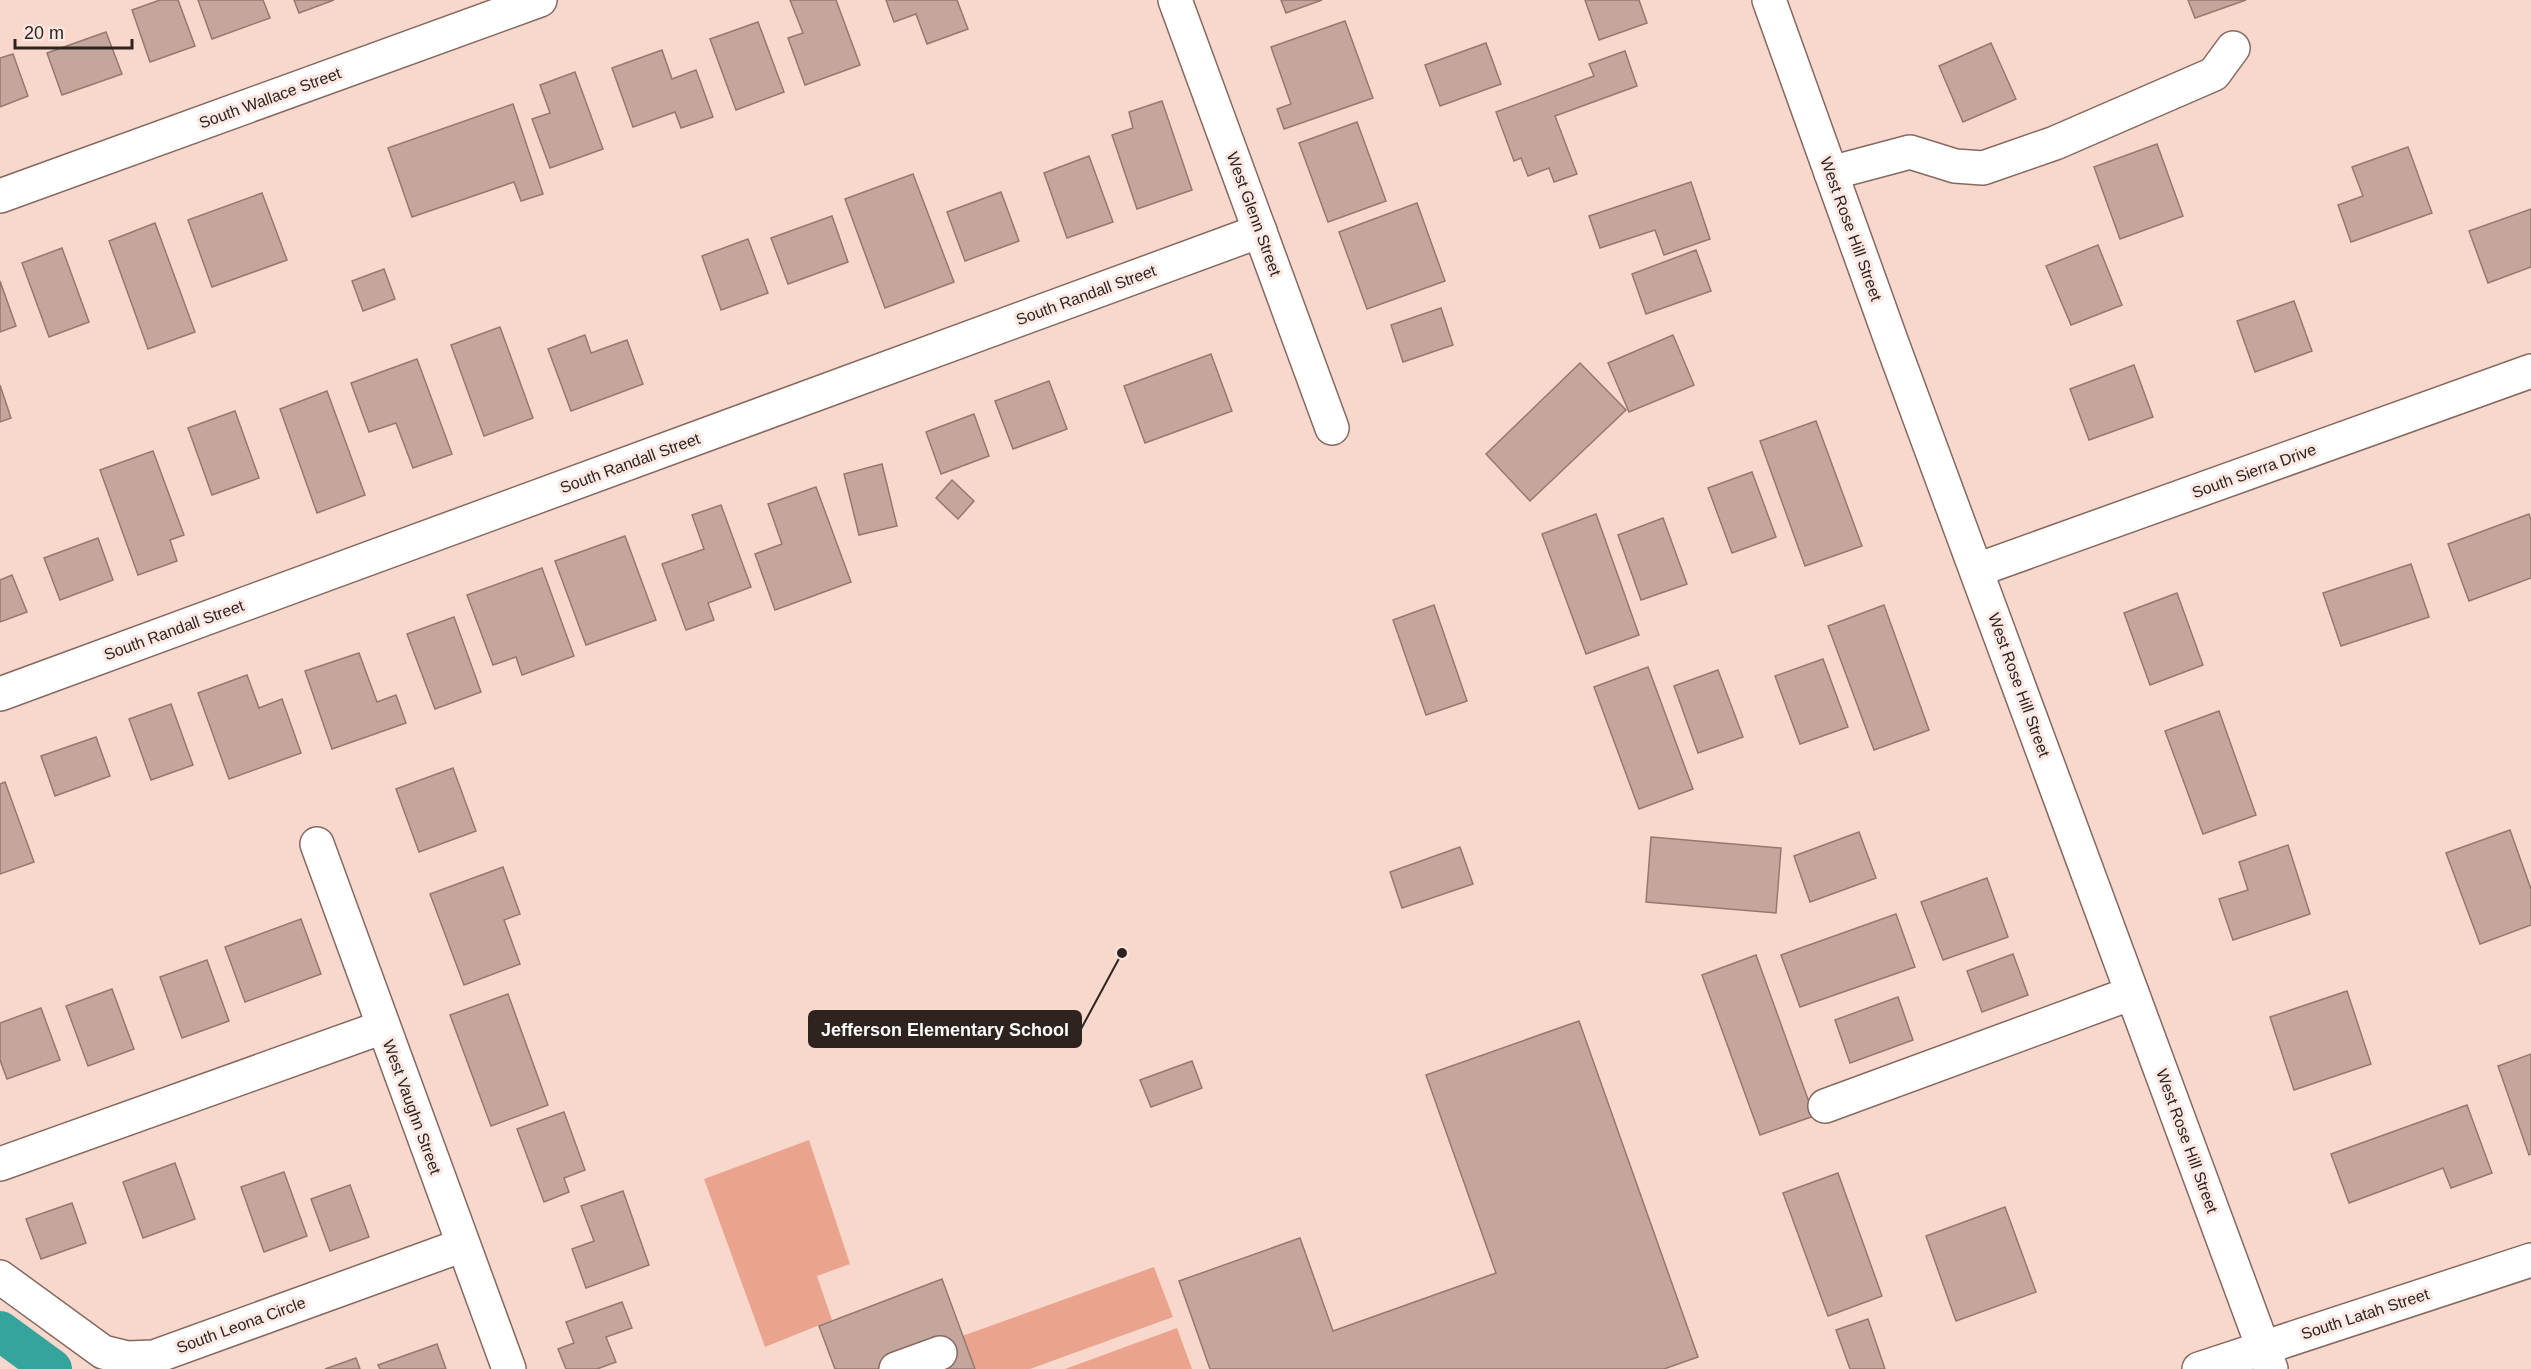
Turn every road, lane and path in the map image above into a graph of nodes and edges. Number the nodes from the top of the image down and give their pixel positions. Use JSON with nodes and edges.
{"nodes":[{"id":1,"x":540,"y":0,"type":"edge"},
{"id":2,"x":1175,"y":0,"type":"edge"},
{"id":3,"x":1769,"y":0,"type":"edge"},
{"id":4,"x":2233,"y":48,"type":"dead end"},
{"id":5,"x":1831,"y":173,"type":"junction"},
{"id":6,"x":0,"y":196,"type":"edge"},
{"id":7,"x":1260,"y":231,"type":"junction"},
{"id":8,"x":2531,"y":371,"type":"edge"},
{"id":9,"x":1332,"y":428,"type":"dead end"},
{"id":10,"x":1977,"y":570,"type":"junction"},
{"id":11,"x":0,"y":694,"type":"edge"},
{"id":12,"x":317,"y":844,"type":"dead end"},
{"id":13,"x":2132,"y":993,"type":"junction"},
{"id":14,"x":383,"y":1026,"type":"junction"},
{"id":15,"x":1825,"y":1106,"type":"dead end"},
{"id":16,"x":0,"y":1164,"type":"edge"},
{"id":17,"x":463,"y":1245,"type":"junction"},
{"id":18,"x":2531,"y":1260,"type":"edge"},
{"id":19,"x":0,"y":1277,"type":"edge"},
{"id":20,"x":940,"y":1353,"type":"dead end"},
{"id":21,"x":2266,"y":1358,"type":"edge"},
{"id":22,"x":509,"y":1369,"type":"edge"},
{"id":23,"x":896,"y":1369,"type":"edge"},
{"id":24,"x":2199,"y":1369,"type":"edge"}],
"edges":[{"from":1,"to":6,"type":"street","name":"South Wallace Street"},
{"from":2,"to":7,"type":"street","name":"West Glenn Street"},
{"from":3,"to":5,"type":"street","name":"West Rose Hill Street"},
{"from":4,"to":5,"type":"street"},
{"from":5,"to":10,"type":"street","name":"West Rose Hill Street"},
{"from":7,"to":9,"type":"street","name":"West Glenn Street"},
{"from":7,"to":11,"type":"street","name":"South Randall Street"},
{"from":8,"to":10,"type":"street","name":"South Sierra Drive"},
{"from":10,"to":13,"type":"street","name":"West Rose Hill Street"},
{"from":12,"to":14,"type":"street","name":"West Vaughn Street"},
{"from":13,"to":15,"type":"street"},
{"from":13,"to":21,"type":"street","name":"West Rose Hill Street"},
{"from":14,"to":16,"type":"street"},
{"from":14,"to":17,"type":"street","name":"West Vaughn Street"},
{"from":17,"to":19,"type":"street","name":"South Leona Circle"},
{"from":17,"to":22,"type":"street","name":"West Vaughn Street"},
{"from":18,"to":21,"type":"street","name":"South Latah Street"},
{"from":20,"to":23,"type":"street"},
{"from":21,"to":24,"type":"street","name":"South Latah Street"}]}
